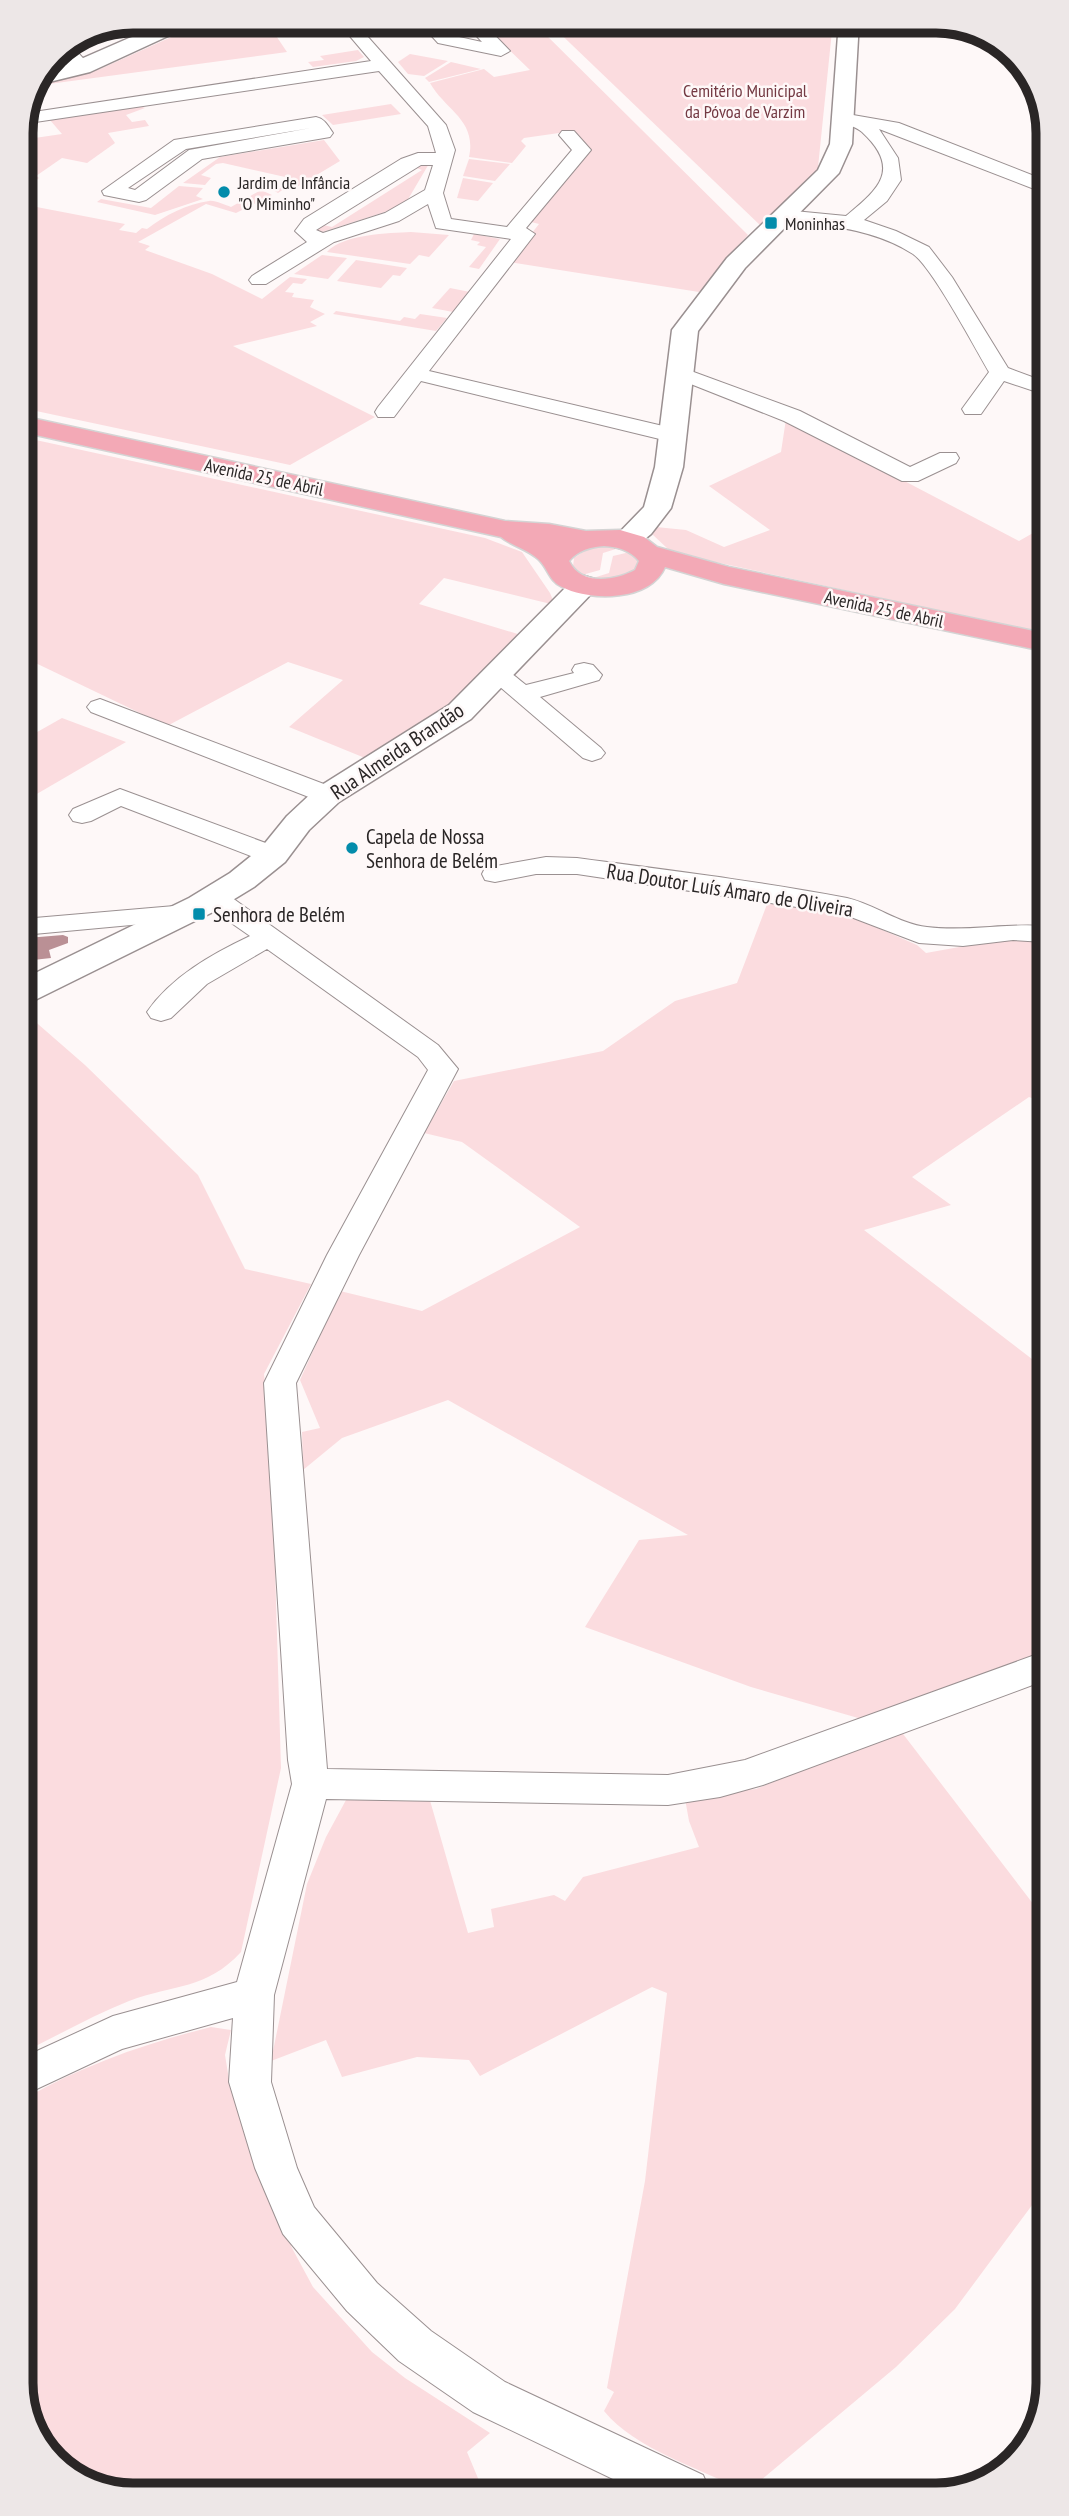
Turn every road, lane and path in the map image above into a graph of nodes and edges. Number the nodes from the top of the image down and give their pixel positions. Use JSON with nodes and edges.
{"nodes":[{"id":1,"x":158,"y":33,"type":"edge"},
{"id":2,"x":354,"y":33,"type":"edge"},
{"id":3,"x":438,"y":33,"type":"edge"},
{"id":4,"x":483,"y":33,"type":"edge"},
{"id":5,"x":850,"y":33,"type":"edge"},
{"id":6,"x":70,"y":56,"type":"edge"},
{"id":7,"x":381,"y":65,"type":"junction"},
{"id":8,"x":82,"y":67,"type":"junction"},
{"id":9,"x":52,"y":75,"type":"edge"},
{"id":10,"x":155,"y":98,"type":"junction"},
{"id":11,"x":36,"y":114,"type":"edge"},
{"id":12,"x":854,"y":120,"type":"junction"},
{"id":13,"x":568,"y":135,"type":"dead end"},
{"id":14,"x":198,"y":147,"type":"junction"},
{"id":15,"x":445,"y":159,"type":"junction"},
{"id":16,"x":1036,"y":183,"type":"edge"},
{"id":17,"x":434,"y":193,"type":"junction"},
{"id":18,"x":784,"y":216,"type":"junction"},
{"id":19,"x":850,"y":222,"type":"junction"},
{"id":20,"x":443,"y":224,"type":"junction"},
{"id":21,"x":370,"y":225,"type":"junction"},
{"id":22,"x":512,"y":233,"type":"junction"},
{"id":23,"x":325,"y":240,"type":"junction"},
{"id":24,"x":259,"y":280,"type":"dead end"},
{"id":25,"x":1000,"y":372,"type":"junction"},
{"id":26,"x":680,"y":373,"type":"junction"},
{"id":27,"x":416,"y":374,"type":"junction"},
{"id":28,"x":1036,"y":385,"type":"edge"},
{"id":29,"x":973,"y":409,"type":"dead end"},
{"id":30,"x":386,"y":412,"type":"dead end"},
{"id":31,"x":33,"y":426,"type":"edge"},
{"id":32,"x":672,"y":435,"type":"junction"},
{"id":33,"x":948,"y":458,"type":"dead end"},
{"id":34,"x":505,"y":529,"type":"junction"},
{"id":35,"x":588,"y":540,"type":"junction"},
{"id":36,"x":625,"y":541,"type":"junction"},
{"id":37,"x":650,"y":554,"type":"junction"},
{"id":38,"x":555,"y":561,"type":"junction"},
{"id":39,"x":724,"y":575,"type":"junction"},
{"id":40,"x":638,"y":580,"type":"junction"},
{"id":41,"x":584,"y":584,"type":"junction"},
{"id":42,"x":1036,"y":641,"type":"edge"},
{"id":43,"x":584,"y":670,"type":"dead end"},
{"id":44,"x":497,"y":674,"type":"junction"},
{"id":45,"x":521,"y":694,"type":"junction"},
{"id":46,"x":100,"y":707,"type":"dead end"},
{"id":47,"x":593,"y":753,"type":"dead end"},
{"id":48,"x":328,"y":796,"type":"junction"},
{"id":49,"x":82,"y":815,"type":"dead end"},
{"id":50,"x":273,"y":855,"type":"junction"},
{"id":51,"x":495,"y":874,"type":"dead end"},
{"id":52,"x":200,"y":905,"type":"junction"},
{"id":53,"x":33,"y":926,"type":"edge"},
{"id":54,"x":1036,"y":933,"type":"edge"},
{"id":55,"x":268,"y":938,"type":"junction"},
{"id":56,"x":33,"y":988,"type":"edge"},
{"id":57,"x":161,"y":1012,"type":"dead end"},
{"id":58,"x":1036,"y":1671,"type":"edge"},
{"id":59,"x":311,"y":1784,"type":"junction"},
{"id":60,"x":254,"y":1995,"type":"junction"},
{"id":61,"x":33,"y":2073,"type":"edge"},
{"id":62,"x":670,"y":2483,"type":"edge"}],
"edges":[{"from":1,"to":8,"type":"street"},
{"from":2,"to":7,"type":"street"},
{"from":3,"to":4,"type":"street"},
{"from":5,"to":12,"type":"street"},
{"from":6,"to":8,"type":"street"},
{"from":7,"to":10,"type":"street"},
{"from":7,"to":15,"type":"street"},
{"from":8,"to":9,"type":"street"},
{"from":10,"to":11,"type":"street"},
{"from":10,"to":14,"type":"street"},
{"from":12,"to":16,"type":"street"},
{"from":12,"to":18,"type":"street"},
{"from":12,"to":19,"type":"street"},
{"from":13,"to":22,"type":"street"},
{"from":14,"to":14,"type":"street"},
{"from":15,"to":17,"type":"street"},
{"from":15,"to":23,"type":"street"},
{"from":17,"to":20,"type":"street"},
{"from":17,"to":21,"type":"street"},
{"from":18,"to":19,"type":"street"},
{"from":18,"to":26,"type":"street"},
{"from":19,"to":25,"type":"street"},
{"from":20,"to":21,"type":"street"},
{"from":20,"to":22,"type":"street"},
{"from":21,"to":23,"type":"street"},
{"from":22,"to":27,"type":"street"},
{"from":23,"to":24,"type":"street"},
{"from":25,"to":28,"type":"street"},
{"from":25,"to":29,"type":"street"},
{"from":26,"to":32,"type":"street"},
{"from":26,"to":33,"type":"street"},
{"from":27,"to":30,"type":"street"},
{"from":27,"to":32,"type":"street"},
{"from":31,"to":34,"type":"main road","name":"Avenida 25 de Abril"},
{"from":32,"to":36,"type":"street"},
{"from":34,"to":35,"type":"main road","name":"Avenida 25 de Abril"},
{"from":34,"to":38,"type":"main road","name":"Avenida 25 de Abril"},
{"from":35,"to":36,"type":"main road","name":"Avenida 25 de Abril"},
{"from":35,"to":38,"type":"main road"},
{"from":36,"to":37,"type":"main road","name":"Avenida 25 de Abril"},
{"from":37,"to":39,"type":"main road","name":"Avenida 25 de Abril"},
{"from":37,"to":40,"type":"main road"},
{"from":38,"to":41,"type":"main road","name":"Avenida 25 de Abril"},
{"from":39,"to":40,"type":"main road","name":"Avenida 25 de Abril"},
{"from":39,"to":42,"type":"main road","name":"Avenida 25 de Abril"},
{"from":40,"to":41,"type":"main road","name":"Avenida 25 de Abril"},
{"from":41,"to":44,"type":"street","name":"Rua Almeida Brandão"},
{"from":43,"to":45,"type":"street"},
{"from":44,"to":45,"type":"street"},
{"from":44,"to":48,"type":"street","name":"Rua Almeida Brandão"},
{"from":45,"to":47,"type":"street"},
{"from":46,"to":48,"type":"street"},
{"from":48,"to":50,"type":"street","name":"Rua Almeida Brandão"},
{"from":49,"to":50,"type":"street"},
{"from":50,"to":52,"type":"street","name":"Rua Almeida Brandão"},
{"from":51,"to":54,"type":"street","name":"Rua Doutor Luís Amaro de Oliveira"},
{"from":52,"to":53,"type":"street"},
{"from":52,"to":55,"type":"street"},
{"from":52,"to":56,"type":"street","name":"Rua Almeida Brandão"},
{"from":55,"to":57,"type":"street"},
{"from":55,"to":59,"type":"street"},
{"from":58,"to":59,"type":"street"},
{"from":59,"to":60,"type":"street"},
{"from":60,"to":61,"type":"street"},
{"from":60,"to":62,"type":"street"}]}
